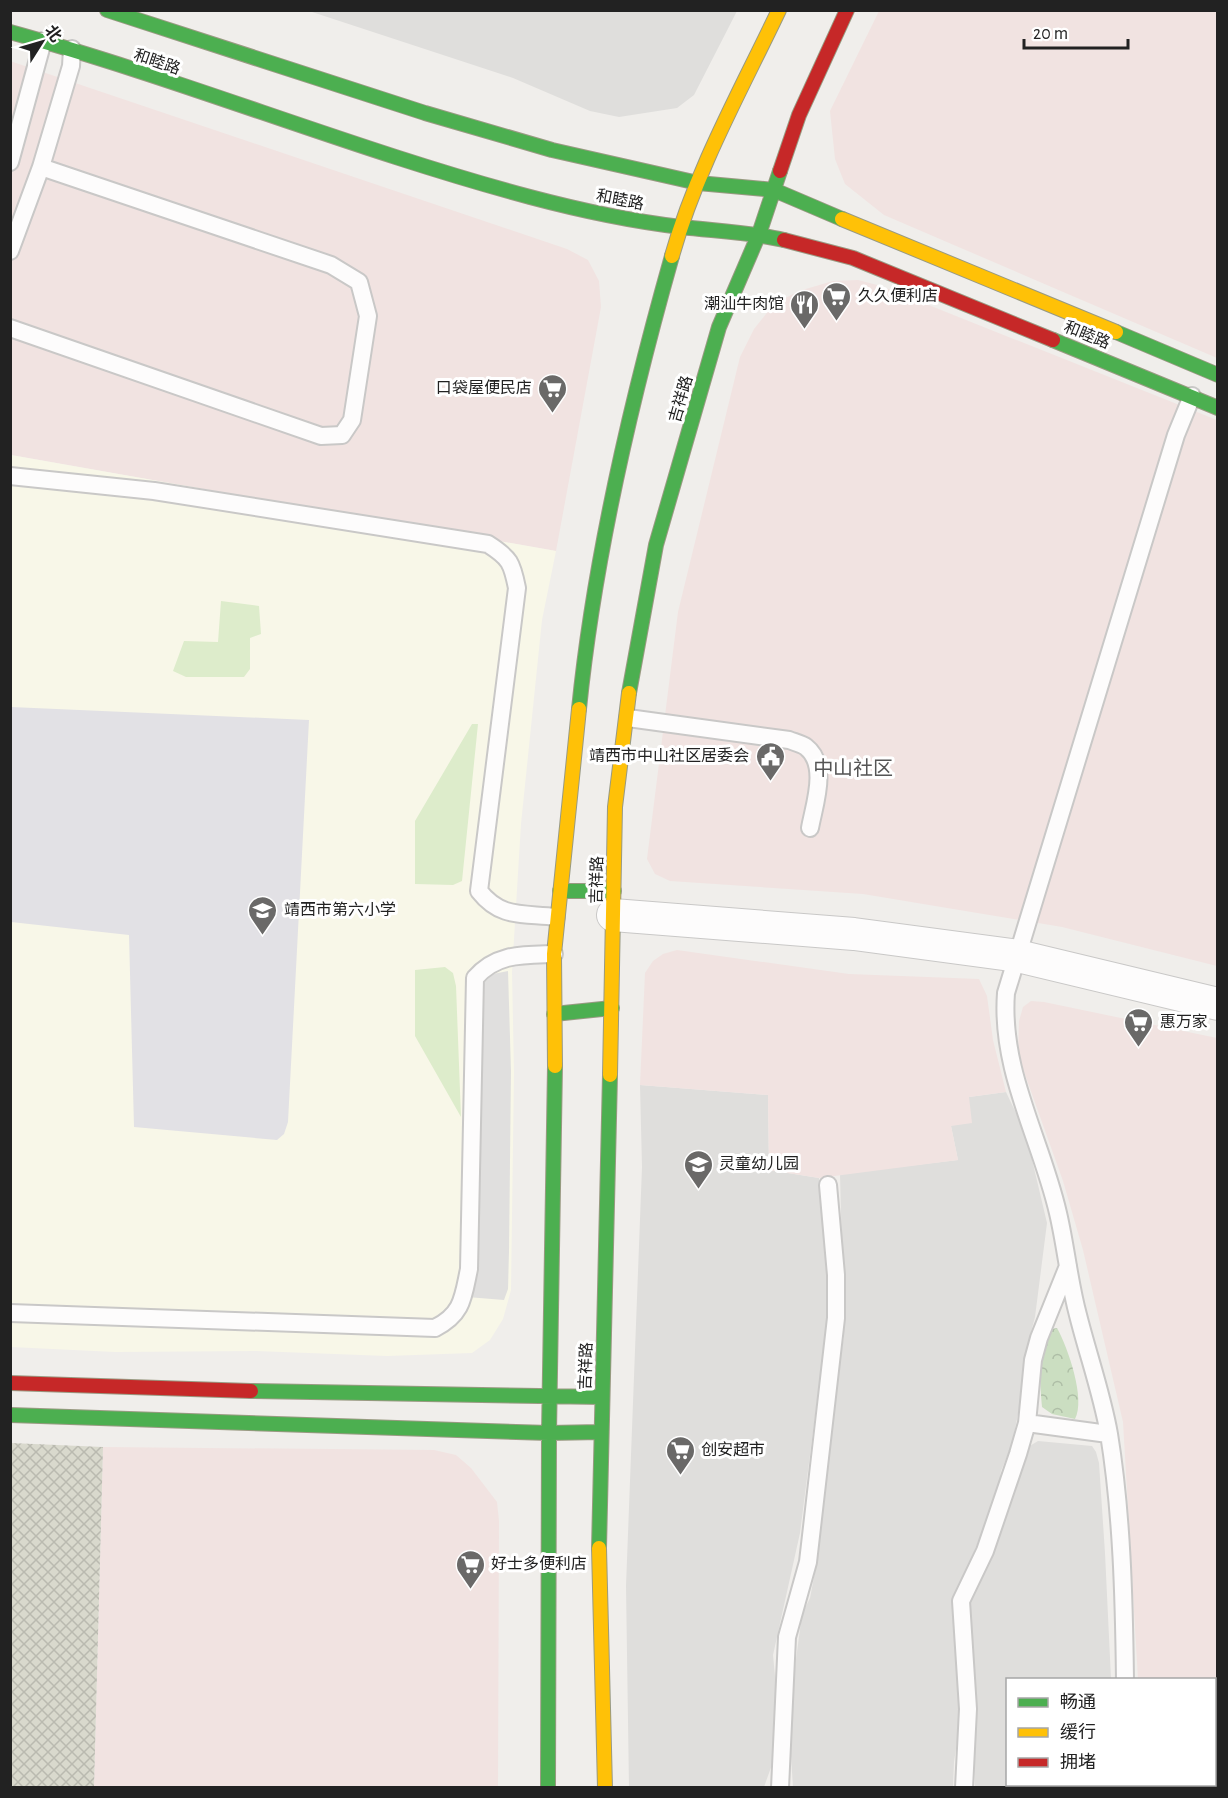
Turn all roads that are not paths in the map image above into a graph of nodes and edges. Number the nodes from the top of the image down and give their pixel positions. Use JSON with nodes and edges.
{"nodes":[{"id":1,"x":107,"y":10,"type":"edge"},
{"id":2,"x":779,"y":10,"type":"edge"},
{"id":3,"x":847,"y":10,"type":"edge"},
{"id":4,"x":10,"y":32,"type":"edge"},
{"id":5,"x":43,"y":41,"type":"junction"},
{"id":6,"x":72,"y":49,"type":"junction"},
{"id":7,"x":12,"y":155,"type":"edge"},
{"id":8,"x":41,"y":167,"type":"junction"},
{"id":9,"x":698,"y":183,"type":"junction"},
{"id":10,"x":774,"y":190,"type":"junction"},
{"id":11,"x":680,"y":227,"type":"junction"},
{"id":12,"x":759,"y":234,"type":"junction"},
{"id":13,"x":10,"y":251,"type":"edge"},
{"id":14,"x":10,"y":328,"type":"edge"},
{"id":15,"x":1218,"y":375,"type":"edge"},
{"id":16,"x":1192,"y":396,"type":"junction"},
{"id":17,"x":1218,"y":408,"type":"edge"},
{"id":18,"x":10,"y":476,"type":"edge"},
{"id":19,"x":627,"y":718,"type":"junction"},
{"id":20,"x":810,"y":828,"type":"dead end"},
{"id":21,"x":560,"y":891,"type":"junction"},
{"id":22,"x":614,"y":903,"type":"junction"},
{"id":23,"x":556,"y":917,"type":"junction"},
{"id":24,"x":554,"y":954,"type":"junction"},
{"id":25,"x":1018,"y":956,"type":"junction"},
{"id":26,"x":1218,"y":1004,"type":"edge"},
{"id":27,"x":612,"y":1008,"type":"junction"},
{"id":28,"x":555,"y":1014,"type":"junction"},
{"id":29,"x":828,"y":1185,"type":"dead end"},
{"id":30,"x":1068,"y":1266,"type":"junction"},
{"id":31,"x":10,"y":1313,"type":"edge"},
{"id":32,"x":10,"y":1383,"type":"edge"},
{"id":33,"x":550,"y":1394,"type":"junction"},
{"id":34,"x":602,"y":1397,"type":"junction"},
{"id":35,"x":10,"y":1415,"type":"edge"},
{"id":36,"x":1027,"y":1423,"type":"junction"},
{"id":37,"x":600,"y":1432,"type":"junction"},
{"id":38,"x":549,"y":1433,"type":"junction"},
{"id":39,"x":1108,"y":1434,"type":"junction"},
{"id":40,"x":1125,"y":1678,"type":"edge"},
{"id":41,"x":548,"y":1788,"type":"edge"},
{"id":42,"x":605,"y":1788,"type":"edge"},
{"id":43,"x":780,"y":1788,"type":"edge"},
{"id":44,"x":964,"y":1788,"type":"edge"}],
"edges":[{"from":1,"to":9,"type":"main road","name":"和睦路"},
{"from":2,"to":9,"type":"main road","name":"吉祥路"},
{"from":3,"to":10,"type":"main road","name":"吉祥路"},
{"from":4,"to":5,"type":"main road","name":"和睦路"},
{"from":5,"to":6,"type":"main road","name":"和睦路"},
{"from":5,"to":7,"type":"lane"},
{"from":6,"to":8,"type":"lane"},
{"from":6,"to":11,"type":"main road","name":"和睦路"},
{"from":8,"to":13,"type":"lane"},
{"from":8,"to":14,"type":"lane"},
{"from":9,"to":10,"type":"main road","name":"和睦路"},
{"from":9,"to":11,"type":"main road","name":"吉祥路"},
{"from":10,"to":12,"type":"main road","name":"吉祥路"},
{"from":10,"to":15,"type":"main road","name":"和睦路"},
{"from":11,"to":12,"type":"main road","name":"和睦路"},
{"from":11,"to":21,"type":"main road","name":"吉祥路"},
{"from":12,"to":16,"type":"main road","name":"和睦路"},
{"from":12,"to":19,"type":"main road","name":"吉祥路"},
{"from":16,"to":17,"type":"main road","name":"和睦路"},
{"from":16,"to":25,"type":"lane"},
{"from":18,"to":23,"type":"lane"},
{"from":19,"to":20,"type":"lane"},
{"from":19,"to":22,"type":"main road","name":"吉祥路"},
{"from":21,"to":22,"type":"main road"},
{"from":21,"to":23,"type":"main road","name":"吉祥路"},
{"from":22,"to":25,"type":"street"},
{"from":22,"to":27,"type":"main road","name":"吉祥路"},
{"from":23,"to":24,"type":"main road","name":"吉祥路"},
{"from":24,"to":28,"type":"main road","name":"吉祥路"},
{"from":24,"to":31,"type":"lane"},
{"from":25,"to":26,"type":"street"},
{"from":25,"to":30,"type":"lane"},
{"from":27,"to":28,"type":"main road"},
{"from":27,"to":34,"type":"main road","name":"吉祥路"},
{"from":28,"to":33,"type":"main road","name":"吉祥路"},
{"from":29,"to":43,"type":"lane"},
{"from":30,"to":36,"type":"lane"},
{"from":30,"to":39,"type":"lane"},
{"from":32,"to":33,"type":"main road"},
{"from":33,"to":34,"type":"main road"},
{"from":33,"to":38,"type":"main road","name":"吉祥路"},
{"from":34,"to":37,"type":"main road","name":"吉祥路"},
{"from":35,"to":38,"type":"main road"},
{"from":36,"to":39,"type":"lane"},
{"from":36,"to":44,"type":"lane"},
{"from":37,"to":38,"type":"main road"},
{"from":37,"to":42,"type":"main road","name":"吉祥路"},
{"from":38,"to":41,"type":"main road","name":"吉祥路"},
{"from":39,"to":40,"type":"lane"}]}
